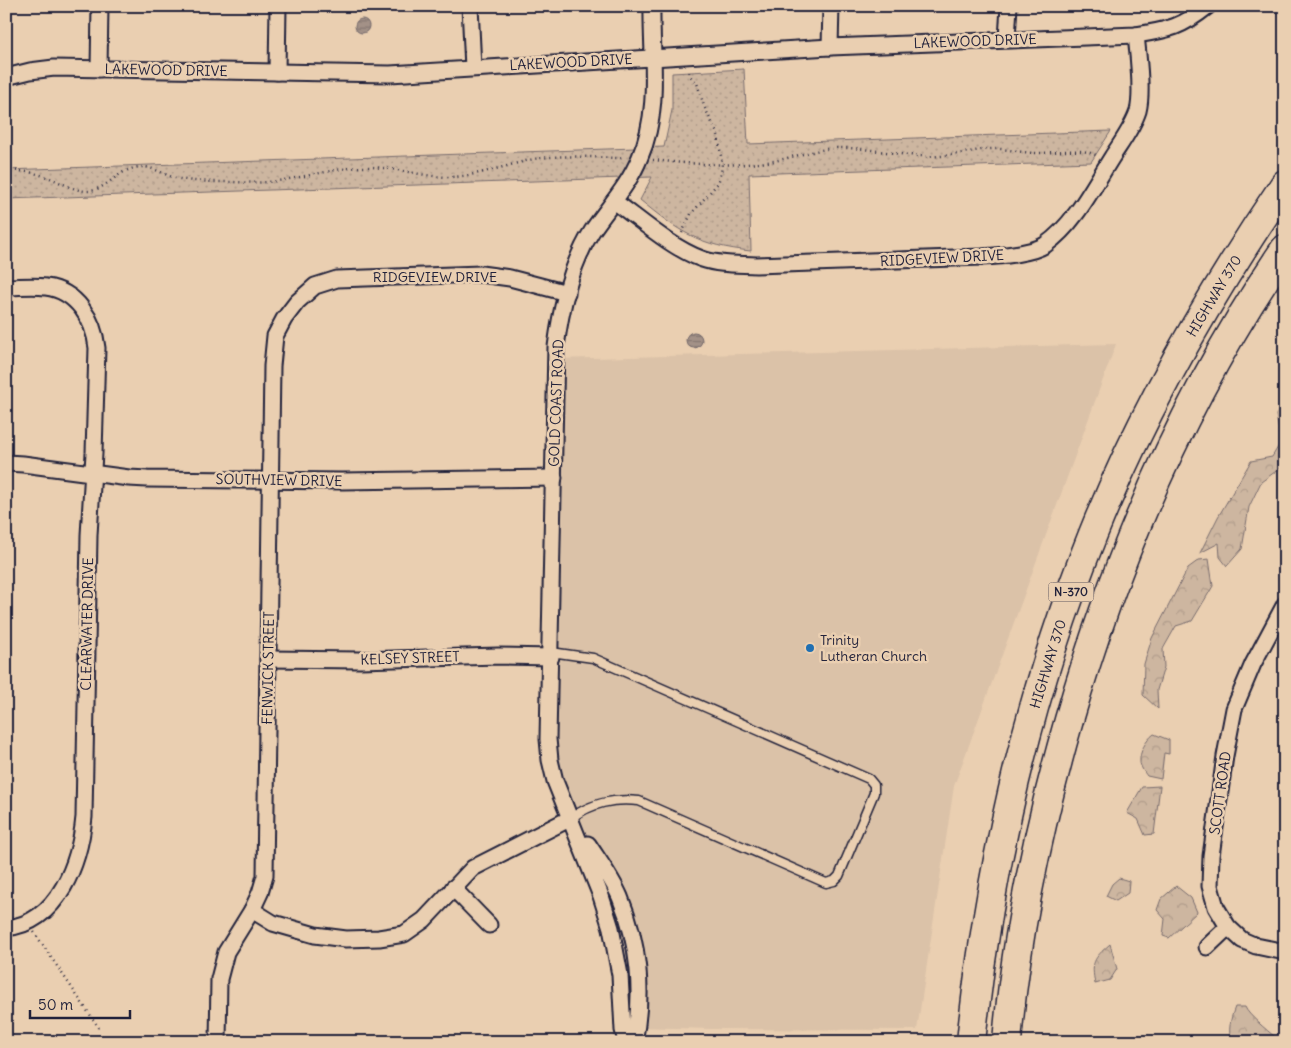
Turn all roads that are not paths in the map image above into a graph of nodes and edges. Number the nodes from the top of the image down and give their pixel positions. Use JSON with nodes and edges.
{"nodes":[{"id":1,"x":100,"y":6,"type":"edge"},
{"id":2,"x":278,"y":6,"type":"edge"},
{"id":3,"x":470,"y":6,"type":"edge"},
{"id":4,"x":652,"y":6,"type":"edge"},
{"id":5,"x":831,"y":6,"type":"edge"},
{"id":6,"x":1010,"y":6,"type":"edge"},
{"id":7,"x":1208,"y":6,"type":"edge"},
{"id":8,"x":1136,"y":34,"type":"junction"},
{"id":9,"x":1007,"y":39,"type":"junction"},
{"id":10,"x":830,"y":46,"type":"junction"},
{"id":11,"x":654,"y":57,"type":"junction"},
{"id":12,"x":474,"y":68,"type":"junction"},
{"id":13,"x":99,"y":69,"type":"junction"},
{"id":14,"x":277,"y":72,"type":"junction"},
{"id":15,"x":6,"y":77,"type":"edge"},
{"id":16,"x":1285,"y":184,"type":"edge"},
{"id":17,"x":614,"y":201,"type":"junction"},
{"id":18,"x":1285,"y":249,"type":"edge"},
{"id":19,"x":6,"y":287,"type":"edge"},
{"id":20,"x":567,"y":292,"type":"junction"},
{"id":21,"x":305,"y":294,"type":"joint"},
{"id":22,"x":6,"y":463,"type":"edge"},
{"id":23,"x":92,"y":473,"type":"junction"},
{"id":24,"x":554,"y":478,"type":"junction"},
{"id":25,"x":270,"y":480,"type":"junction"},
{"id":26,"x":1285,"y":604,"type":"edge"},
{"id":27,"x":551,"y":654,"type":"junction"},
{"id":28,"x":268,"y":659,"type":"junction"},
{"id":29,"x":1043,"y":678,"type":"junction"},
{"id":30,"x":571,"y":818,"type":"junction"},
{"id":31,"x":453,"y":888,"type":"junction"},
{"id":32,"x":252,"y":910,"type":"junction"},
{"id":33,"x":488,"y":925,"type":"dead end"},
{"id":34,"x":1228,"y":926,"type":"junction"},
{"id":35,"x":6,"y":928,"type":"edge"},
{"id":36,"x":1207,"y":947,"type":"dead end"},
{"id":37,"x":1285,"y":952,"type":"edge"},
{"id":38,"x":218,"y":1042,"type":"edge"},
{"id":39,"x":626,"y":1042,"type":"edge"},
{"id":40,"x":634,"y":1042,"type":"edge"},
{"id":41,"x":970,"y":1042,"type":"edge"},
{"id":42,"x":991,"y":1042,"type":"edge"},
{"id":43,"x":1008,"y":1042,"type":"edge"}],
"edges":[{"from":1,"to":13,"type":"street"},
{"from":2,"to":14,"type":"street"},
{"from":3,"to":12,"type":"street"},
{"from":4,"to":11,"type":"street","name":"GOLD COAST ROAD"},
{"from":5,"to":10,"type":"street"},
{"from":6,"to":9,"type":"street"},
{"from":7,"to":8,"type":"street","name":"LAKEWOOD DRIVE"},
{"from":8,"to":9,"type":"street","name":"LAKEWOOD DRIVE"},
{"from":8,"to":17,"type":"street","name":"RIDGEVIEW DRIVE"},
{"from":9,"to":10,"type":"street","name":"LAKEWOOD DRIVE"},
{"from":10,"to":11,"type":"street","name":"LAKEWOOD DRIVE"},
{"from":11,"to":12,"type":"street","name":"LAKEWOOD DRIVE"},
{"from":11,"to":17,"type":"street","name":"GOLD COAST ROAD"},
{"from":12,"to":14,"type":"street","name":"LAKEWOOD DRIVE"},
{"from":13,"to":14,"type":"street","name":"LAKEWOOD DRIVE"},
{"from":13,"to":15,"type":"street","name":"LAKEWOOD DRIVE"},
{"from":16,"to":29,"type":"highway","name":"HIGHWAY 370","number":"N-370"},
{"from":17,"to":20,"type":"street","name":"GOLD COAST ROAD"},
{"from":18,"to":43,"type":"highway","number":"N-370"},
{"from":19,"to":23,"type":"street","name":"CLEARWATER DRIVE"},
{"from":20,"to":21,"type":"street","name":"RIDGEVIEW DRIVE"},
{"from":20,"to":24,"type":"street","name":"GOLD COAST ROAD"},
{"from":21,"to":25,"type":"street","name":"FENWICK STREET"},
{"from":22,"to":23,"type":"street","name":"SOUTHVIEW DRIVE"},
{"from":23,"to":25,"type":"street","name":"SOUTHVIEW DRIVE"},
{"from":23,"to":35,"type":"street","name":"CLEARWATER DRIVE"},
{"from":24,"to":25,"type":"street","name":"SOUTHVIEW DRIVE"},
{"from":24,"to":27,"type":"street","name":"GOLD COAST ROAD"},
{"from":25,"to":28,"type":"street","name":"FENWICK STREET"},
{"from":26,"to":34,"type":"street","name":"SCOTT ROAD"},
{"from":27,"to":28,"type":"street","name":"KELSEY STREET"},
{"from":27,"to":30,"type":"street","name":"GOLD COAST ROAD"},
{"from":27,"to":30,"type":"lane"},
{"from":28,"to":32,"type":"street","name":"FENWICK STREET"},
{"from":29,"to":41,"type":"highway","name":"HIGHWAY 370","number":"N-370"},
{"from":29,"to":42,"type":"highway"},
{"from":30,"to":31,"type":"street"},
{"from":30,"to":39,"type":"street","name":"GOLD COAST ROAD"},
{"from":30,"to":40,"type":"street","name":"GOLD COAST ROAD"},
{"from":31,"to":32,"type":"street"},
{"from":31,"to":33,"type":"street"},
{"from":32,"to":38,"type":"street","name":"FENWICK STREET"},
{"from":34,"to":36,"type":"street"},
{"from":34,"to":37,"type":"street","name":"SCOTT ROAD"}]}
